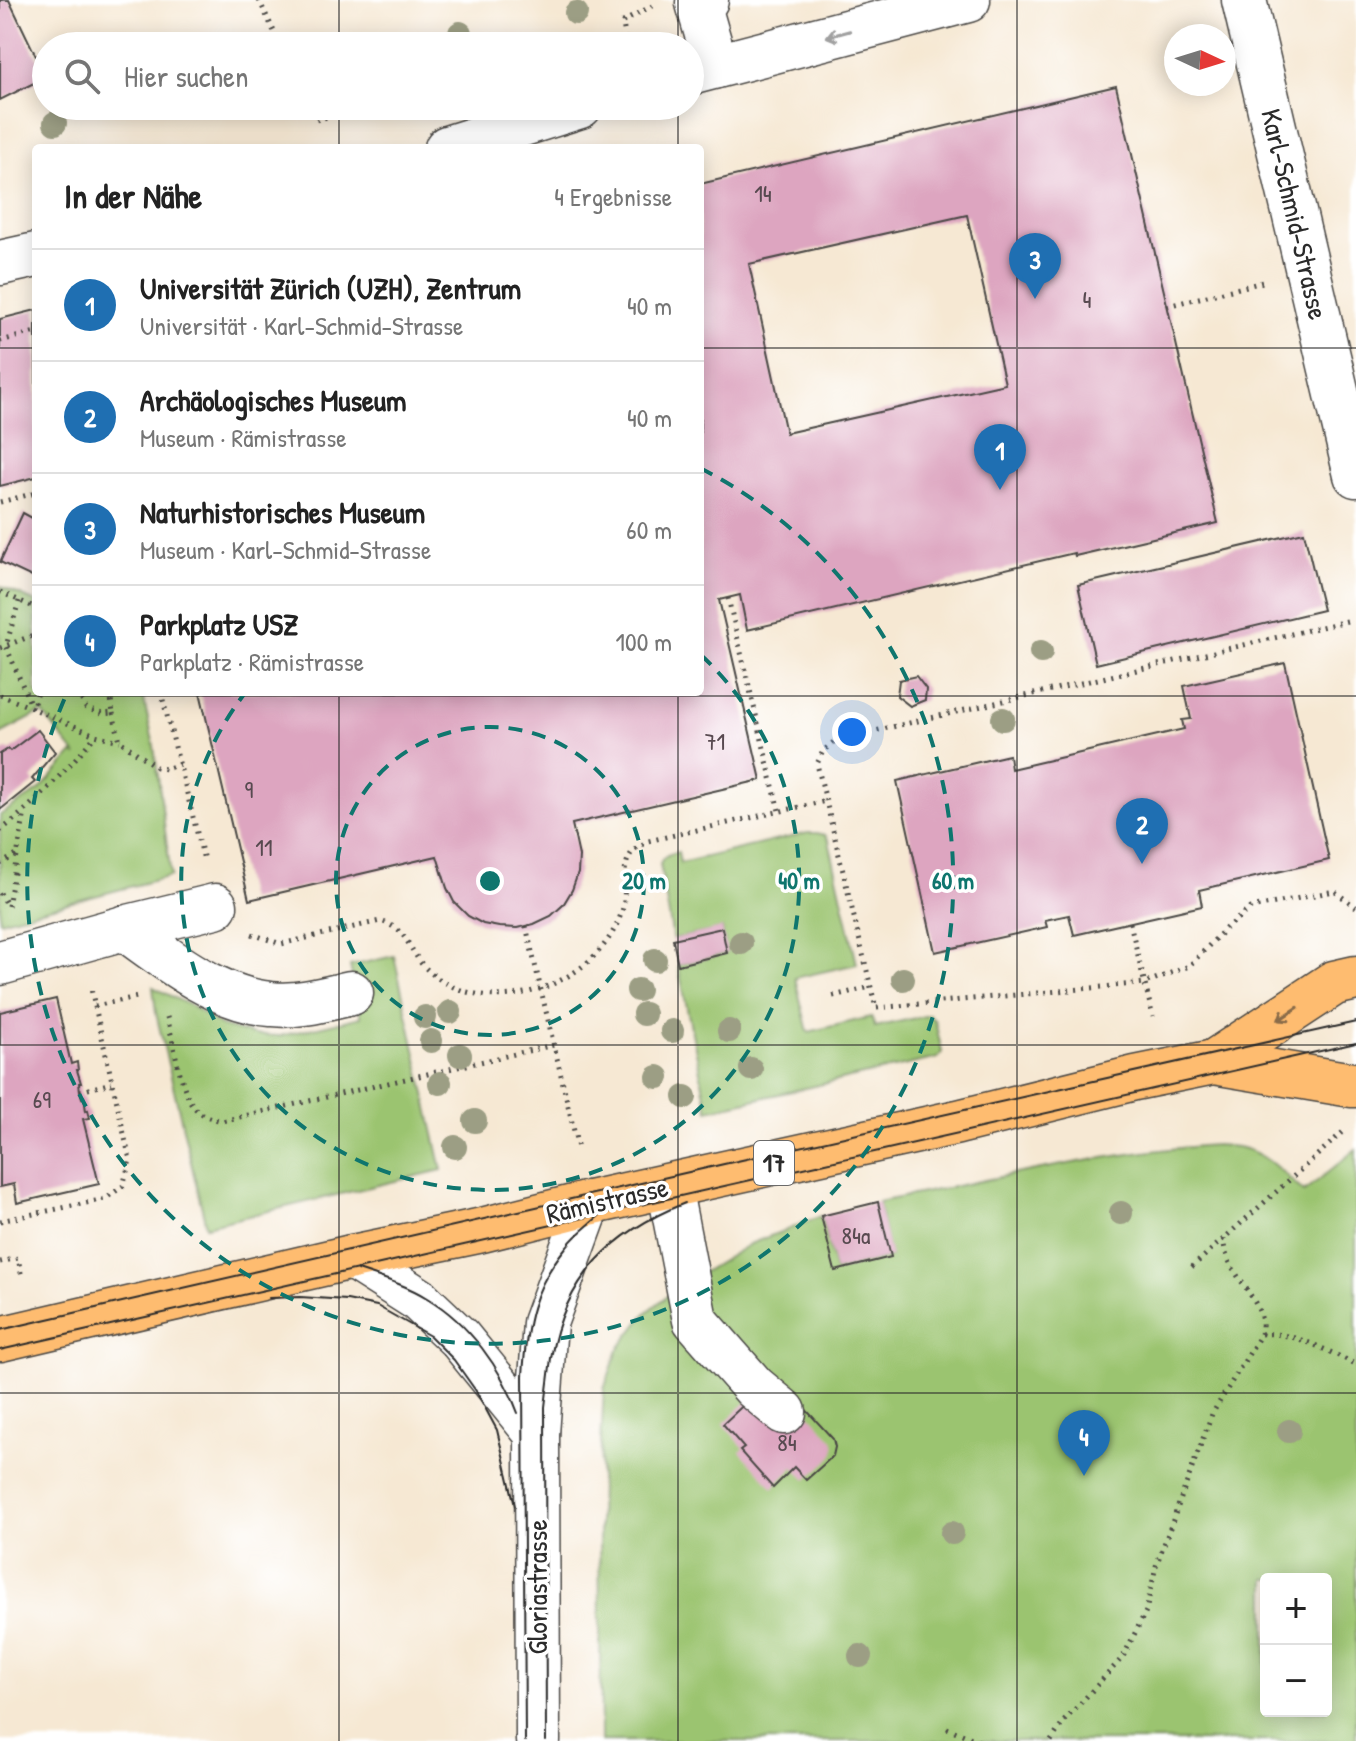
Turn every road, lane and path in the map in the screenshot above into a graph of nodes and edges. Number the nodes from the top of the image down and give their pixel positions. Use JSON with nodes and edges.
{"nodes":[{"id":1,"x":259,"y":0,"type":"edge"},
{"id":2,"x":706,"y":0,"type":"edge"},
{"id":3,"x":968,"y":0,"type":"edge"},
{"id":4,"x":1244,"y":0,"type":"edge"},
{"id":5,"x":645,"y":10,"type":"dead end"},
{"id":6,"x":274,"y":32,"type":"edge"},
{"id":7,"x":624,"y":32,"type":"edge"},
{"id":8,"x":700,"y":32,"type":"edge"},
{"id":9,"x":704,"y":70,"type":"edge"},
{"id":10,"x":536,"y":120,"type":"edge"},
{"id":11,"x":460,"y":144,"type":"edge"},
{"id":12,"x":32,"y":256,"type":"edge"},
{"id":13,"x":0,"y":263,"type":"edge"},
{"id":14,"x":1266,"y":282,"type":"dead end"},
{"id":15,"x":1167,"y":306,"type":"dead end"},
{"id":16,"x":32,"y":333,"type":"edge"},
{"id":17,"x":0,"y":341,"type":"edge"},
{"id":18,"x":1356,"y":475,"type":"edge"},
{"id":19,"x":32,"y":494,"type":"edge"},
{"id":20,"x":0,"y":502,"type":"edge"},
{"id":21,"x":0,"y":592,"type":"edge"},
{"id":22,"x":728,"y":598,"type":"dead end"},
{"id":23,"x":19,"y":601,"type":"junction"},
{"id":24,"x":32,"y":606,"type":"edge"},
{"id":25,"x":1347,"y":621,"type":"dead end"},
{"id":26,"x":32,"y":636,"type":"edge"},
{"id":27,"x":3,"y":647,"type":"edge"},
{"id":28,"x":0,"y":695,"type":"edge"},
{"id":29,"x":36,"y":696,"type":"edge"},
{"id":30,"x":81,"y":696,"type":"edge"},
{"id":31,"x":111,"y":696,"type":"edge"},
{"id":32,"x":162,"y":696,"type":"edge"},
{"id":33,"x":32,"y":708,"type":"junction"},
{"id":34,"x":113,"y":713,"type":"junction"},
{"id":35,"x":95,"y":735,"type":"junction"},
{"id":36,"x":120,"y":741,"type":"junction"},
{"id":37,"x":180,"y":764,"type":"junction"},
{"id":38,"x":826,"y":801,"type":"junction"},
{"id":39,"x":779,"y":811,"type":"junction"},
{"id":40,"x":25,"y":812,"type":"junction"},
{"id":41,"x":0,"y":831,"type":"edge"},
{"id":42,"x":201,"y":847,"type":"dead end"},
{"id":43,"x":17,"y":855,"type":"junction"},
{"id":44,"x":0,"y":864,"type":"edge"},
{"id":45,"x":8,"y":906,"type":"dead end"},
{"id":46,"x":215,"y":906,"type":"joint"},
{"id":47,"x":1356,"y":907,"type":"edge"},
{"id":48,"x":1130,"y":923,"type":"dead end"},
{"id":49,"x":526,"y":926,"type":"dead end"},
{"id":50,"x":124,"y":928,"type":"junction"},
{"id":51,"x":80,"y":941,"type":"junction"},
{"id":52,"x":0,"y":963,"type":"edge"},
{"id":53,"x":1356,"y":978,"type":"edge"},
{"id":54,"x":1145,"y":983,"type":"junction"},
{"id":55,"x":871,"y":987,"type":"junction"},
{"id":56,"x":541,"y":988,"type":"junction"},
{"id":57,"x":351,"y":993,"type":"dead end"},
{"id":58,"x":140,"y":996,"type":"dead end"},
{"id":59,"x":833,"y":996,"type":"dead end"},
{"id":60,"x":95,"y":1006,"type":"junction"},
{"id":61,"x":165,"y":1006,"type":"dead end"},
{"id":62,"x":1153,"y":1017,"type":"dead end"},
{"id":63,"x":554,"y":1045,"type":"junction"},
{"id":64,"x":1214,"y":1062,"type":"junction"},
{"id":65,"x":112,"y":1083,"type":"junction"},
{"id":66,"x":1356,"y":1085,"type":"edge"},
{"id":67,"x":80,"y":1091,"type":"dead end"},
{"id":68,"x":1345,"y":1130,"type":"dead end"},
{"id":69,"x":578,"y":1148,"type":"dead end"},
{"id":70,"x":669,"y":1186,"type":"junction"},
{"id":71,"x":589,"y":1203,"type":"junction"},
{"id":72,"x":0,"y":1221,"type":"edge"},
{"id":73,"x":1224,"y":1239,"type":"junction"},
{"id":74,"x":352,"y":1257,"type":"junction"},
{"id":75,"x":0,"y":1262,"type":"edge"},
{"id":76,"x":1192,"y":1267,"type":"dead end"},
{"id":77,"x":22,"y":1278,"type":"dead end"},
{"id":78,"x":1261,"y":1334,"type":"junction"},
{"id":79,"x":0,"y":1339,"type":"edge"},
{"id":80,"x":1356,"y":1364,"type":"edge"},
{"id":81,"x":784,"y":1412,"type":"dead end"},
{"id":82,"x":537,"y":1434,"type":"junction"},
{"id":83,"x":947,"y":1728,"type":"dead end"},
{"id":84,"x":538,"y":1741,"type":"edge"},
{"id":85,"x":979,"y":1741,"type":"edge"},
{"id":86,"x":1051,"y":1741,"type":"edge"}],
"edges":[{"from":1,"to":6,"type":"path"},
{"from":2,"to":8,"type":"street"},
{"from":3,"to":9,"type":"street","one_way":true},
{"from":4,"to":18,"type":"street","name":"Karl-Schmid-Strasse"},
{"from":5,"to":7,"type":"path"},
{"from":10,"to":11,"type":"street"},
{"from":12,"to":13,"type":"street"},
{"from":14,"to":15,"type":"path"},
{"from":16,"to":17,"type":"path"},
{"from":19,"to":20,"type":"path"},
{"from":21,"to":23,"type":"path"},
{"from":22,"to":39,"type":"path"},
{"from":23,"to":24,"type":"path"},
{"from":23,"to":27,"type":"path"},
{"from":25,"to":38,"type":"path"},
{"from":26,"to":27,"type":"path"},
{"from":27,"to":33,"type":"path"},
{"from":28,"to":33,"type":"path"},
{"from":29,"to":33,"type":"path"},
{"from":30,"to":34,"type":"path"},
{"from":31,"to":34,"type":"path"},
{"from":32,"to":37,"type":"path"},
{"from":33,"to":35,"type":"path"},
{"from":34,"to":36,"type":"path"},
{"from":35,"to":36,"type":"path"},
{"from":35,"to":40,"type":"path"},
{"from":36,"to":37,"type":"path"},
{"from":37,"to":42,"type":"path"},
{"from":38,"to":39,"type":"path"},
{"from":38,"to":55,"type":"path"},
{"from":39,"to":56,"type":"path"},
{"from":40,"to":41,"type":"path"},
{"from":40,"to":43,"type":"path"},
{"from":43,"to":44,"type":"path"},
{"from":43,"to":45,"type":"path"},
{"from":46,"to":50,"type":"street"},
{"from":46,"to":56,"type":"path"},
{"from":47,"to":54,"type":"path"},
{"from":48,"to":54,"type":"path"},
{"from":49,"to":56,"type":"path"},
{"from":50,"to":51,"type":"street"},
{"from":50,"to":57,"type":"street"},
{"from":51,"to":52,"type":"street"},
{"from":51,"to":60,"type":"path"},
{"from":53,"to":64,"type":"main road","name":"Rämistrasse","number":"17","one_way":true},
{"from":54,"to":55,"type":"path"},
{"from":54,"to":62,"type":"path"},
{"from":55,"to":59,"type":"path"},
{"from":56,"to":63,"type":"path"},
{"from":58,"to":60,"type":"path"},
{"from":60,"to":65,"type":"path"},
{"from":61,"to":63,"type":"path"},
{"from":63,"to":69,"type":"path"},
{"from":64,"to":66,"type":"main road","name":"Rämistrasse","number":"17"},
{"from":64,"to":70,"type":"main road","name":"Rämistrasse","number":"17"},
{"from":65,"to":67,"type":"path"},
{"from":65,"to":72,"type":"path"},
{"from":68,"to":73,"type":"path"},
{"from":70,"to":71,"type":"main road","name":"Rämistrasse","number":"17"},
{"from":70,"to":81,"type":"street"},
{"from":71,"to":74,"type":"main road","name":"Rämistrasse","number":"17"},
{"from":71,"to":82,"type":"street","name":"Gloriastrasse"},
{"from":73,"to":76,"type":"path"},
{"from":73,"to":78,"type":"path"},
{"from":74,"to":79,"type":"main road","name":"Rämistrasse","number":"17"},
{"from":74,"to":82,"type":"street"},
{"from":75,"to":77,"type":"path"},
{"from":78,"to":80,"type":"path"},
{"from":78,"to":86,"type":"path"},
{"from":82,"to":84,"type":"street","name":"Gloriastrasse"},
{"from":83,"to":85,"type":"path"}]}
